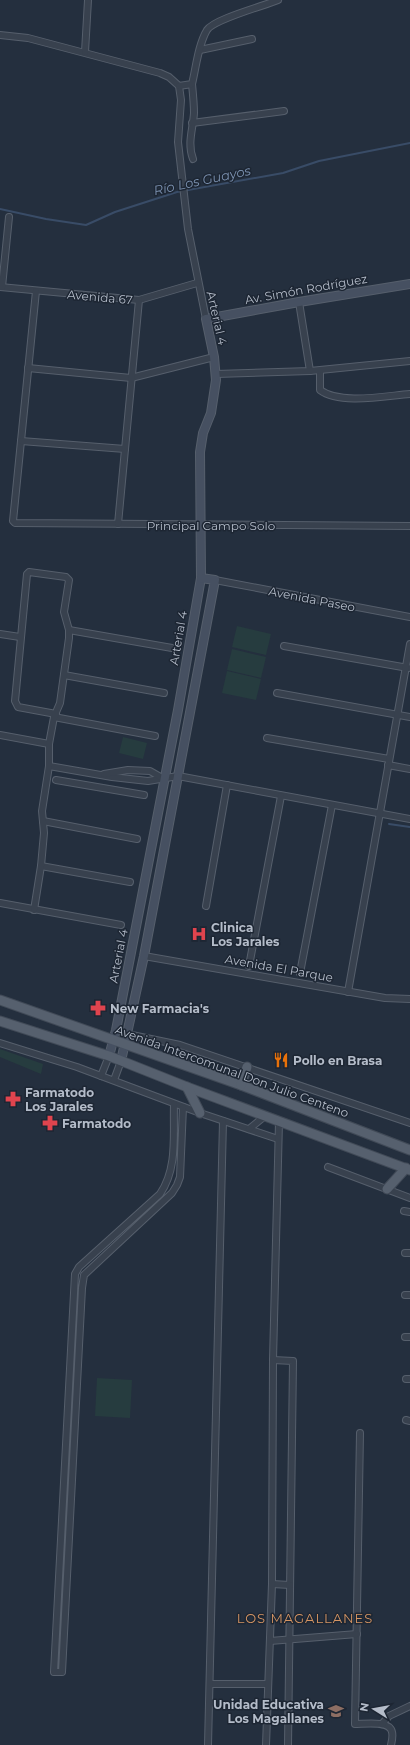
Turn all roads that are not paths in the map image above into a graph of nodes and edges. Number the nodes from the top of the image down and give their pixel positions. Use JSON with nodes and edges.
{"nodes":[{"id":1,"x":88,"y":0,"type":"edge"},
{"id":2,"x":278,"y":0,"type":"edge"},
{"id":3,"x":0,"y":35,"type":"edge"},
{"id":4,"x":252,"y":39,"type":"dead end"},
{"id":5,"x":200,"y":50,"type":"junction"},
{"id":6,"x":85,"y":52,"type":"junction"},
{"id":7,"x":192,"y":84,"type":"junction"},
{"id":8,"x":179,"y":86,"type":"junction"},
{"id":9,"x":284,"y":111,"type":"dead end"},
{"id":10,"x":192,"y":123,"type":"junction"},
{"id":11,"x":193,"y":159,"type":"dead end"},
{"id":12,"x":9,"y":217,"type":"dead end"},
{"id":13,"x":197,"y":283,"type":"junction"},
{"id":14,"x":410,"y":284,"type":"edge"},
{"id":15,"x":1,"y":287,"type":"edge"},
{"id":16,"x":36,"y":291,"type":"junction"},
{"id":17,"x":139,"y":300,"type":"junction"},
{"id":18,"x":299,"y":302,"type":"junction"},
{"id":19,"x":206,"y":320,"type":"junction"},
{"id":20,"x":214,"y":357,"type":"junction"},
{"id":21,"x":410,"y":362,"type":"edge"},
{"id":22,"x":28,"y":368,"type":"junction"},
{"id":23,"x":310,"y":371,"type":"junction"},
{"id":24,"x":320,"y":371,"type":"junction"},
{"id":25,"x":216,"y":374,"type":"junction"},
{"id":26,"x":131,"y":378,"type":"junction"},
{"id":27,"x":410,"y":394,"type":"edge"},
{"id":28,"x":21,"y":441,"type":"junction"},
{"id":29,"x":125,"y":449,"type":"junction"},
{"id":30,"x":118,"y":524,"type":"junction"},
{"id":31,"x":201,"y":525,"type":"junction"},
{"id":32,"x":410,"y":526,"type":"edge"},
{"id":33,"x":201,"y":578,"type":"junction"},
{"id":34,"x":215,"y":580,"type":"junction"},
{"id":35,"x":410,"y":617,"type":"edge"},
{"id":36,"x":69,"y":630,"type":"junction"},
{"id":37,"x":0,"y":634,"type":"edge"},
{"id":38,"x":20,"y":637,"type":"junction"},
{"id":39,"x":410,"y":644,"type":"edge"},
{"id":40,"x":284,"y":646,"type":"dead end"},
{"id":41,"x":172,"y":648,"type":"dead end"},
{"id":42,"x":408,"y":668,"type":"edge"},
{"id":43,"x":64,"y":675,"type":"junction"},
{"id":44,"x":164,"y":693,"type":"dead end"},
{"id":45,"x":277,"y":693,"type":"dead end"},
{"id":46,"x":398,"y":715,"type":"junction"},
{"id":47,"x":55,"y":716,"type":"junction"},
{"id":48,"x":410,"y":717,"type":"edge"},
{"id":49,"x":0,"y":735,"type":"edge"},
{"id":50,"x":155,"y":736,"type":"dead end"},
{"id":51,"x":267,"y":738,"type":"dead end"},
{"id":52,"x":49,"y":744,"type":"junction"},
{"id":53,"x":389,"y":762,"type":"junction"},
{"id":54,"x":49,"y":766,"type":"junction"},
{"id":55,"x":410,"y":769,"type":"edge"},
{"id":56,"x":86,"y":772,"type":"junction"},
{"id":57,"x":103,"y":775,"type":"junction"},
{"id":58,"x":178,"y":776,"type":"junction"},
{"id":59,"x":164,"y":779,"type":"junction"},
{"id":60,"x":56,"y":780,"type":"dead end"},
{"id":61,"x":83,"y":785,"type":"junction"},
{"id":62,"x":226,"y":785,"type":"junction"},
{"id":63,"x":144,"y":795,"type":"dead end"},
{"id":64,"x":281,"y":796,"type":"junction"},
{"id":65,"x":332,"y":805,"type":"junction"},
{"id":66,"x":380,"y":813,"type":"junction"},
{"id":67,"x":410,"y":819,"type":"edge"},
{"id":68,"x":43,"y":821,"type":"junction"},
{"id":69,"x":137,"y":839,"type":"dead end"},
{"id":70,"x":41,"y":866,"type":"junction"},
{"id":71,"x":130,"y":882,"type":"dead end"},
{"id":72,"x":0,"y":904,"type":"edge"},
{"id":73,"x":206,"y":906,"type":"dead end"},
{"id":74,"x":34,"y":910,"type":"junction"},
{"id":75,"x":121,"y":925,"type":"dead end"},
{"id":76,"x":130,"y":954,"type":"junction"},
{"id":77,"x":144,"y":956,"type":"junction"},
{"id":78,"x":249,"y":966,"type":"dead end"},
{"id":79,"x":300,"y":973,"type":"dead end"},
{"id":80,"x":348,"y":992,"type":"junction"},
{"id":81,"x":410,"y":999,"type":"edge"},
{"id":82,"x":0,"y":1000,"type":"edge"},
{"id":83,"x":0,"y":1021,"type":"edge"},
{"id":84,"x":127,"y":1034,"type":"junction"},
{"id":85,"x":114,"y":1039,"type":"junction"},
{"id":86,"x":0,"y":1043,"type":"edge"},
{"id":87,"x":125,"y":1044,"type":"junction"},
{"id":88,"x":109,"y":1056,"type":"junction"},
{"id":89,"x":121,"y":1061,"type":"junction"},
{"id":90,"x":247,"y":1067,"type":"junction"},
{"id":91,"x":101,"y":1076,"type":"junction"},
{"id":92,"x":114,"y":1080,"type":"junction"},
{"id":93,"x":241,"y":1086,"type":"junction"},
{"id":94,"x":187,"y":1087,"type":"junction"},
{"id":95,"x":174,"y":1104,"type":"junction"},
{"id":96,"x":183,"y":1107,"type":"junction"},
{"id":97,"x":200,"y":1114,"type":"junction"},
{"id":98,"x":265,"y":1116,"type":"junction"},
{"id":99,"x":223,"y":1121,"type":"junction"},
{"id":100,"x":279,"y":1122,"type":"junction"},
{"id":101,"x":410,"y":1123,"type":"edge"},
{"id":102,"x":249,"y":1129,"type":"junction"},
{"id":103,"x":278,"y":1139,"type":"junction"},
{"id":104,"x":410,"y":1150,"type":"edge"},
{"id":105,"x":328,"y":1167,"type":"dead end"},
{"id":106,"x":408,"y":1169,"type":"edge"},
{"id":107,"x":387,"y":1189,"type":"junction"},
{"id":108,"x":410,"y":1198,"type":"edge"},
{"id":109,"x":77,"y":1272,"type":"junction"},
{"id":110,"x":84,"y":1274,"type":"junction"},
{"id":111,"x":273,"y":1360,"type":"junction"},
{"id":112,"x":68,"y":1395,"type":"junction"},
{"id":113,"x":76,"y":1395,"type":"junction"},
{"id":114,"x":360,"y":1433,"type":"dead end"},
{"id":115,"x":272,"y":1584,"type":"junction"},
{"id":116,"x":290,"y":1585,"type":"junction"},
{"id":117,"x":357,"y":1634,"type":"junction"},
{"id":118,"x":290,"y":1638,"type":"junction"},
{"id":119,"x":270,"y":1641,"type":"junction"},
{"id":120,"x":210,"y":1684,"type":"junction"},
{"id":121,"x":268,"y":1684,"type":"junction"},
{"id":122,"x":410,"y":1706,"type":"edge"},
{"id":123,"x":382,"y":1724,"type":"junction"},
{"id":124,"x":208,"y":1745,"type":"edge"},
{"id":125,"x":266,"y":1745,"type":"edge"},
{"id":126,"x":288,"y":1745,"type":"edge"},
{"id":127,"x":391,"y":1745,"type":"edge"}],
"edges":[{"from":1,"to":6,"type":"street"},
{"from":2,"to":5,"type":"street"},
{"from":3,"to":6,"type":"street"},
{"from":4,"to":5,"type":"street"},
{"from":5,"to":7,"type":"street"},
{"from":6,"to":8,"type":"street"},
{"from":7,"to":8,"type":"street"},
{"from":7,"to":10,"type":"street"},
{"from":8,"to":13,"type":"street","name":"Arterial 4"},
{"from":9,"to":10,"type":"street"},
{"from":10,"to":11,"type":"street"},
{"from":12,"to":15,"type":"street"},
{"from":13,"to":17,"type":"street","name":"Avenida 67"},
{"from":13,"to":19,"type":"street","name":"Arterial 4"},
{"from":14,"to":18,"type":"street","name":"Av. Simón Rodríguez"},
{"from":15,"to":16,"type":"street","name":"Avenida 67"},
{"from":16,"to":17,"type":"street","name":"Avenida 67"},
{"from":16,"to":22,"type":"street"},
{"from":17,"to":26,"type":"street"},
{"from":18,"to":19,"type":"street","name":"Av. Simón Rodríguez"},
{"from":18,"to":23,"type":"street"},
{"from":19,"to":20,"type":"street","name":"Arterial 4"},
{"from":20,"to":25,"type":"street","name":"Arterial 4"},
{"from":20,"to":26,"type":"street"},
{"from":21,"to":24,"type":"street"},
{"from":22,"to":26,"type":"street"},
{"from":22,"to":28,"type":"street"},
{"from":23,"to":24,"type":"street"},
{"from":23,"to":25,"type":"street"},
{"from":24,"to":27,"type":"street"},
{"from":25,"to":31,"type":"street","name":"Arterial 4"},
{"from":26,"to":29,"type":"street"},
{"from":28,"to":29,"type":"street"},
{"from":28,"to":30,"type":"street","name":"Principal Campo Solo"},
{"from":29,"to":30,"type":"street"},
{"from":30,"to":31,"type":"street","name":"Principal Campo Solo"},
{"from":31,"to":32,"type":"street","name":"Principal Campo Solo"},
{"from":31,"to":33,"type":"street","name":"Arterial 4"},
{"from":33,"to":34,"type":"street"},
{"from":33,"to":59,"type":"street","name":"Arterial 4"},
{"from":34,"to":35,"type":"street","name":"Avenida Paseo"},
{"from":34,"to":58,"type":"street","name":"Arterial 4"},
{"from":36,"to":38,"type":"street"},
{"from":36,"to":41,"type":"street"},
{"from":36,"to":43,"type":"street"},
{"from":37,"to":38,"type":"street"},
{"from":38,"to":47,"type":"street"},
{"from":39,"to":42,"type":"street"},
{"from":40,"to":42,"type":"street"},
{"from":42,"to":46,"type":"street"},
{"from":43,"to":44,"type":"street"},
{"from":43,"to":47,"type":"street"},
{"from":45,"to":46,"type":"street"},
{"from":46,"to":48,"type":"street"},
{"from":46,"to":53,"type":"street"},
{"from":47,"to":50,"type":"street"},
{"from":47,"to":52,"type":"street"},
{"from":49,"to":52,"type":"street"},
{"from":51,"to":53,"type":"street"},
{"from":52,"to":54,"type":"street"},
{"from":53,"to":55,"type":"street"},
{"from":53,"to":66,"type":"street"},
{"from":54,"to":56,"type":"street"},
{"from":54,"to":68,"type":"street"},
{"from":56,"to":57,"type":"street"},
{"from":56,"to":61,"type":"street"},
{"from":57,"to":59,"type":"street"},
{"from":57,"to":59,"type":"street"},
{"from":58,"to":59,"type":"street"},
{"from":58,"to":62,"type":"street"},
{"from":58,"to":77,"type":"street","name":"Arterial 4"},
{"from":59,"to":76,"type":"street","name":"Arterial 4"},
{"from":60,"to":61,"type":"street"},
{"from":61,"to":63,"type":"street"},
{"from":62,"to":64,"type":"street"},
{"from":62,"to":73,"type":"street"},
{"from":64,"to":65,"type":"street"},
{"from":64,"to":78,"type":"street"},
{"from":65,"to":66,"type":"street"},
{"from":65,"to":79,"type":"street"},
{"from":66,"to":67,"type":"street"},
{"from":66,"to":80,"type":"street"},
{"from":68,"to":69,"type":"street"},
{"from":68,"to":70,"type":"street"},
{"from":70,"to":71,"type":"street"},
{"from":70,"to":74,"type":"street"},
{"from":72,"to":74,"type":"street"},
{"from":74,"to":75,"type":"street"},
{"from":76,"to":77,"type":"street"},
{"from":76,"to":85,"type":"street","name":"Arterial 4"},
{"from":77,"to":80,"type":"street","name":"Avenida El Parque"},
{"from":77,"to":84,"type":"street","name":"Arterial 4"},
{"from":80,"to":81,"type":"street","name":"Avenida El Parque"},
{"from":82,"to":85,"type":"main road","name":"Avenida Intercomunal Don Julio Centeno"},
{"from":83,"to":88,"type":"main road"},
{"from":84,"to":87,"type":"street","name":"Arterial 4"},
{"from":84,"to":90,"type":"street","name":"Avenida Intercomunal Don Julio Centeno"},
{"from":85,"to":87,"type":"main road","name":"Avenida Intercomunal Don Julio Centeno"},
{"from":85,"to":88,"type":"street","name":"Arterial 4"},
{"from":86,"to":91,"type":"street"},
{"from":87,"to":89,"type":"street","name":"Arterial 4"},
{"from":87,"to":93,"type":"main road","name":"Avenida Intercomunal Don Julio Centeno"},
{"from":88,"to":89,"type":"main road"},
{"from":88,"to":91,"type":"street","name":"Arterial 4"},
{"from":89,"to":92,"type":"street","name":"Arterial 4"},
{"from":89,"to":94,"type":"main road"},
{"from":90,"to":93,"type":"main road"},
{"from":90,"to":101,"type":"street","name":"Avenida Intercomunal Don Julio Centeno"},
{"from":91,"to":92,"type":"street"},
{"from":92,"to":95,"type":"street"},
{"from":93,"to":104,"type":"main road","name":"Avenida Intercomunal Don Julio Centeno"},
{"from":94,"to":97,"type":"main road"},
{"from":94,"to":98,"type":"main road"},
{"from":95,"to":96,"type":"street"},
{"from":95,"to":109,"type":"street"},
{"from":96,"to":97,"type":"street"},
{"from":96,"to":110,"type":"street"},
{"from":97,"to":99,"type":"street"},
{"from":98,"to":100,"type":"main road"},
{"from":98,"to":102,"type":"street"},
{"from":99,"to":102,"type":"street"},
{"from":99,"to":120,"type":"street"},
{"from":100,"to":103,"type":"street"},
{"from":100,"to":106,"type":"main road"},
{"from":102,"to":103,"type":"street"},
{"from":103,"to":111,"type":"street"},
{"from":105,"to":107,"type":"street"},
{"from":106,"to":107,"type":"main road"},
{"from":107,"to":108,"type":"street"},
{"from":109,"to":110,"type":"street"},
{"from":109,"to":112,"type":"street"},
{"from":110,"to":113,"type":"street"},
{"from":111,"to":115,"type":"street"},
{"from":111,"to":116,"type":"street"},
{"from":112,"to":113,"type":"street"},
{"from":112,"to":113,"type":"street"},
{"from":114,"to":117,"type":"street"},
{"from":115,"to":116,"type":"street"},
{"from":115,"to":119,"type":"street"},
{"from":116,"to":118,"type":"street"},
{"from":117,"to":118,"type":"street"},
{"from":117,"to":123,"type":"street"},
{"from":118,"to":119,"type":"street"},
{"from":118,"to":126,"type":"street"},
{"from":119,"to":121,"type":"street"},
{"from":120,"to":121,"type":"street"},
{"from":120,"to":124,"type":"street"},
{"from":121,"to":125,"type":"street"},
{"from":122,"to":123,"type":"street"},
{"from":123,"to":127,"type":"street"}]}
